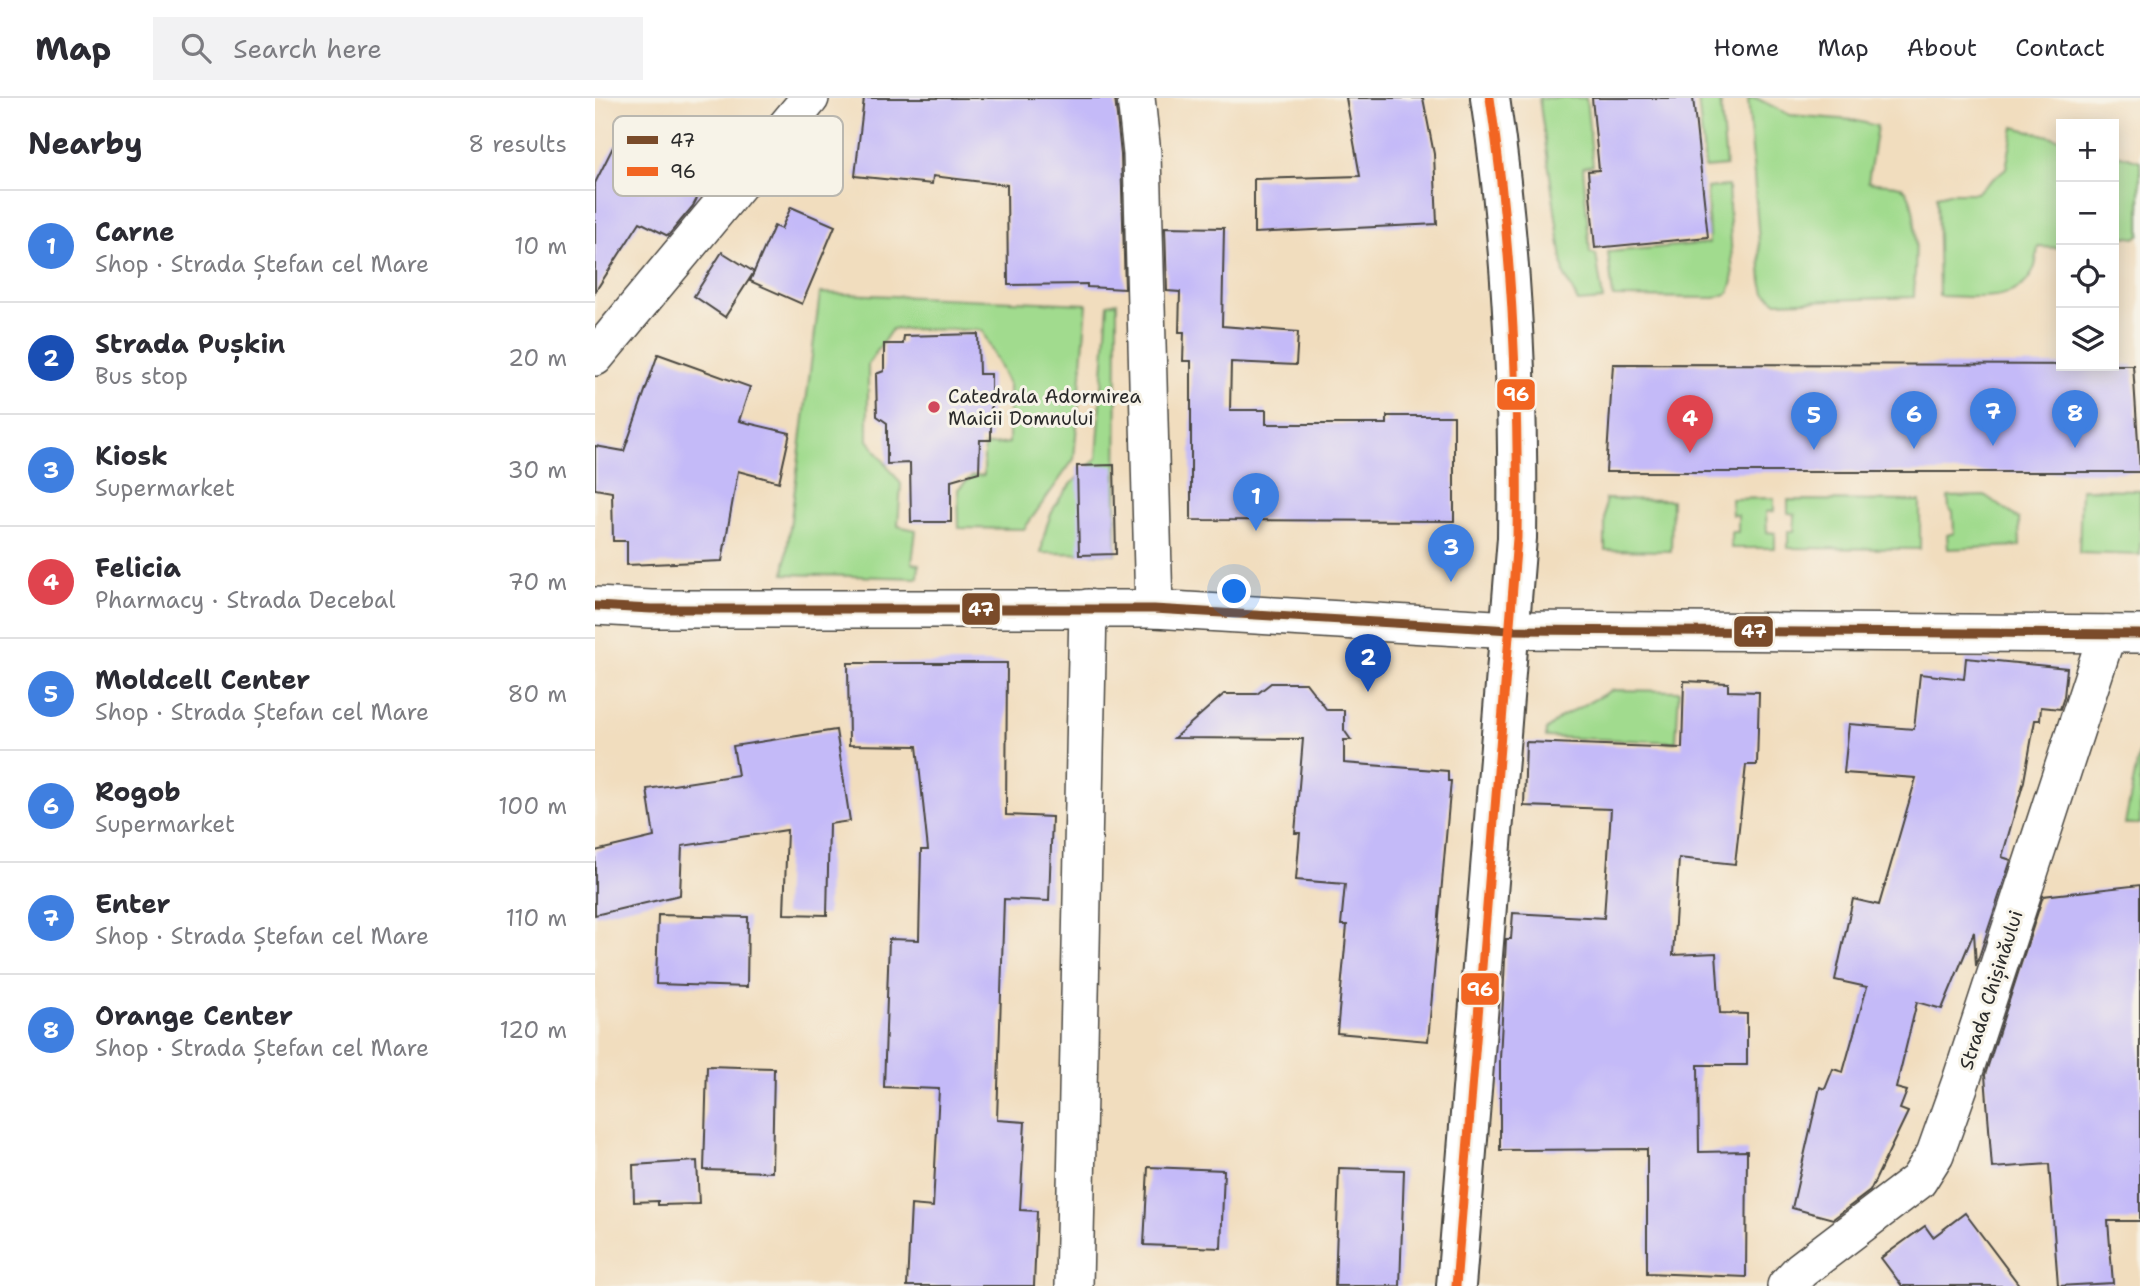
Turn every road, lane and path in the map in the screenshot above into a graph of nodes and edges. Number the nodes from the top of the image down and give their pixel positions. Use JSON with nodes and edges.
{"nodes":[{"id":1,"x":810,"y":98,"type":"edge"},
{"id":2,"x":1136,"y":98,"type":"edge"},
{"id":3,"x":1490,"y":98,"type":"edge"},
{"id":4,"x":795,"y":116,"type":"edge"},
{"id":5,"x":728,"y":196,"type":"edge"},
{"id":6,"x":595,"y":356,"type":"edge"},
{"id":7,"x":595,"y":606,"type":"edge"},
{"id":8,"x":1088,"y":608,"type":"junction"},
{"id":9,"x":1154,"y":609,"type":"junction"},
{"id":10,"x":1511,"y":630,"type":"junction"},
{"id":11,"x":2124,"y":634,"type":"edge"},
{"id":12,"x":1074,"y":1286,"type":"edge"},
{"id":13,"x":1456,"y":1286,"type":"edge"},
{"id":14,"x":1786,"y":1286,"type":"edge"}],
"edges":[{"from":1,"to":4,"type":"street"},
{"from":2,"to":9,"type":"street"},
{"from":3,"to":10,"type":"main road"},
{"from":5,"to":6,"type":"street"},
{"from":7,"to":8,"type":"street"},
{"from":8,"to":9,"type":"street"},
{"from":8,"to":12,"type":"street"},
{"from":9,"to":10,"type":"street"},
{"from":10,"to":11,"type":"street"},
{"from":10,"to":13,"type":"main road"},
{"from":11,"to":14,"type":"street","name":"Strada Chișinăului"}]}
